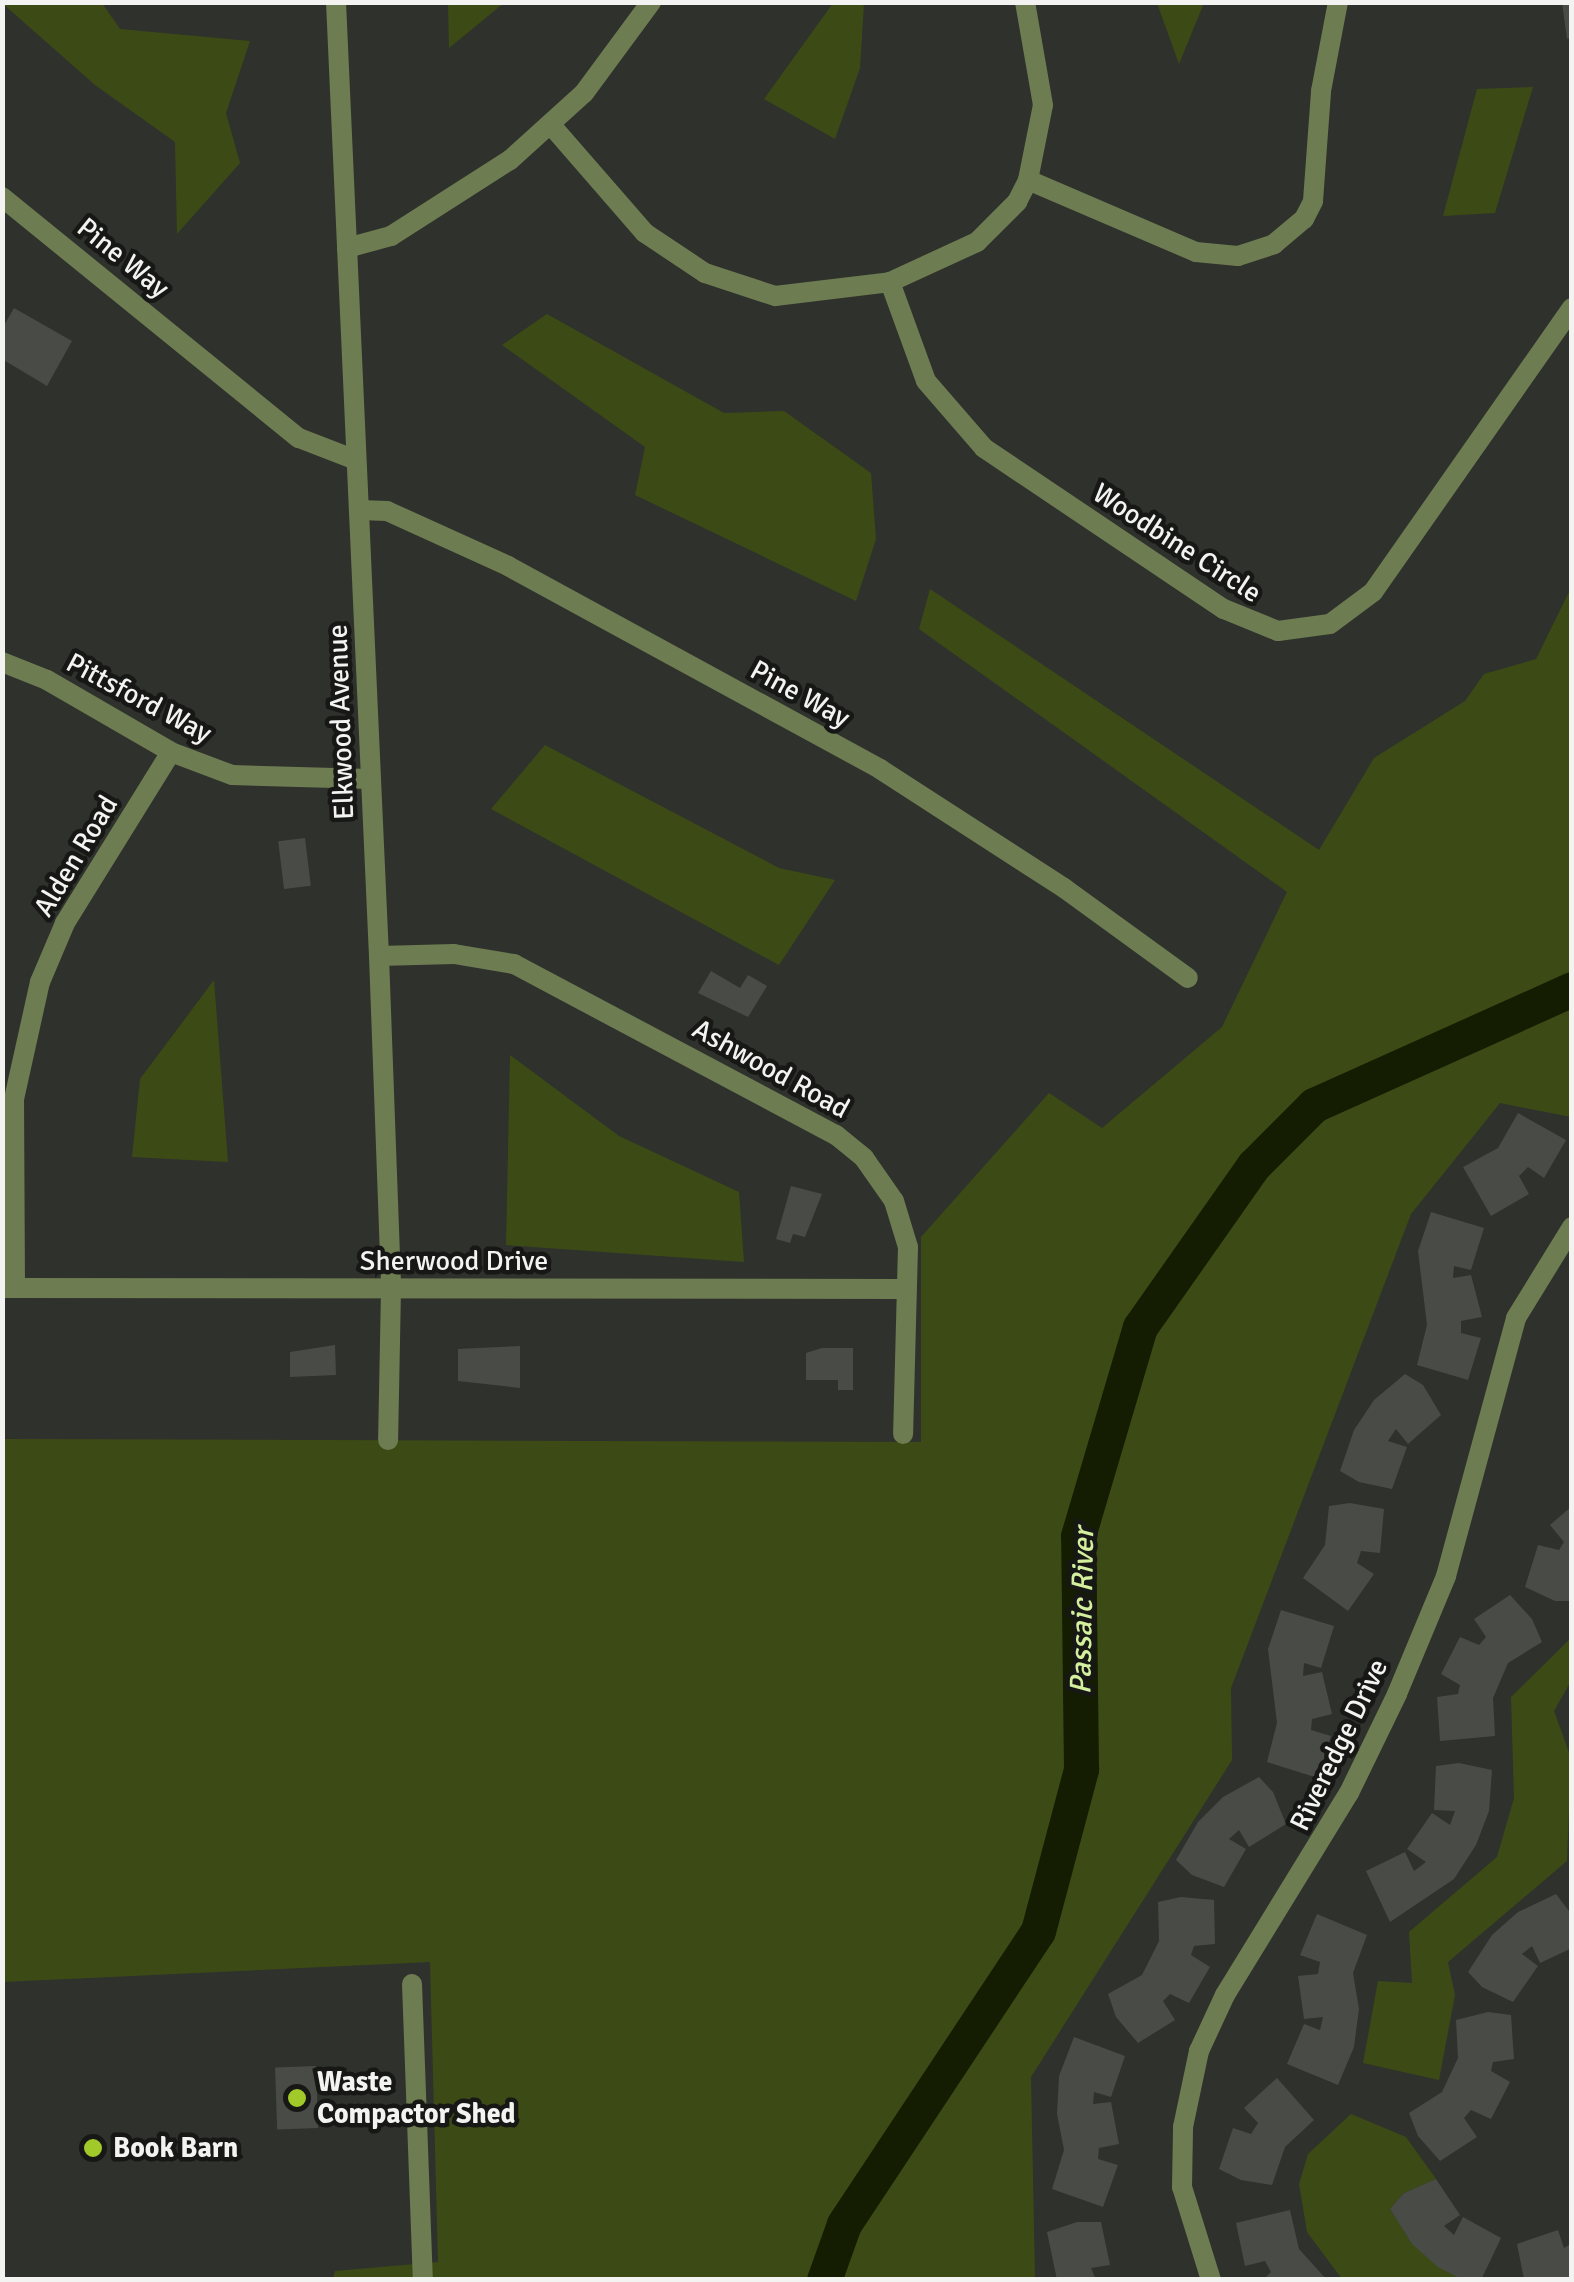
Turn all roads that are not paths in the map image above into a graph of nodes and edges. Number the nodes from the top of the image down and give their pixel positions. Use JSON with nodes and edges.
{"nodes":[{"id":1,"x":336,"y":2,"type":"edge"},
{"id":2,"x":651,"y":2,"type":"edge"},
{"id":3,"x":1025,"y":2,"type":"edge"},
{"id":4,"x":1338,"y":2,"type":"edge"},
{"id":5,"x":551,"y":125,"type":"junction"},
{"id":6,"x":1028,"y":180,"type":"junction"},
{"id":7,"x":2,"y":197,"type":"edge"},
{"id":8,"x":347,"y":248,"type":"junction"},
{"id":9,"x":890,"y":282,"type":"junction"},
{"id":10,"x":1572,"y":308,"type":"edge"},
{"id":11,"x":356,"y":460,"type":"junction"},
{"id":12,"x":360,"y":510,"type":"junction"},
{"id":13,"x":2,"y":662,"type":"edge"},
{"id":14,"x":171,"y":752,"type":"junction"},
{"id":15,"x":370,"y":779,"type":"junction"},
{"id":16,"x":379,"y":956,"type":"junction"},
{"id":17,"x":1188,"y":978,"type":"dead end"},
{"id":18,"x":1572,"y":1228,"type":"edge"},
{"id":19,"x":9,"y":1288,"type":"edge"},
{"id":20,"x":391,"y":1289,"type":"junction"},
{"id":21,"x":905,"y":1289,"type":"junction"},
{"id":22,"x":903,"y":1434,"type":"dead end"},
{"id":23,"x":388,"y":1440,"type":"dead end"},
{"id":24,"x":412,"y":1984,"type":"dead end"},
{"id":25,"x":423,"y":2280,"type":"edge"},
{"id":26,"x":1211,"y":2280,"type":"edge"}],
"edges":[{"from":1,"to":8,"type":"street","name":"Elkwood Avenue"},
{"from":2,"to":5,"type":"street"},
{"from":3,"to":6,"type":"street"},
{"from":4,"to":6,"type":"street"},
{"from":5,"to":8,"type":"street"},
{"from":5,"to":9,"type":"street"},
{"from":6,"to":9,"type":"street"},
{"from":7,"to":11,"type":"street","name":"Pine Way"},
{"from":8,"to":11,"type":"street","name":"Elkwood Avenue"},
{"from":9,"to":10,"type":"street","name":"Woodbine Circle"},
{"from":11,"to":12,"type":"street","name":"Elkwood Avenue"},
{"from":12,"to":15,"type":"street","name":"Elkwood Avenue"},
{"from":12,"to":17,"type":"street","name":"Pine Way"},
{"from":13,"to":14,"type":"street","name":"Pittsford Way"},
{"from":14,"to":15,"type":"street","name":"Pittsford Way"},
{"from":14,"to":19,"type":"street","name":"Alden Road"},
{"from":15,"to":16,"type":"street","name":"Elkwood Avenue"},
{"from":16,"to":20,"type":"street","name":"Elkwood Avenue"},
{"from":16,"to":21,"type":"street","name":"Ashwood Road"},
{"from":18,"to":26,"type":"street","name":"Riveredge Drive"},
{"from":19,"to":20,"type":"street","name":"Sherwood Drive"},
{"from":20,"to":21,"type":"street","name":"Sherwood Drive"},
{"from":20,"to":23,"type":"street","name":"Elkwood Avenue"},
{"from":21,"to":22,"type":"street","name":"Ashwood Road"},
{"from":24,"to":25,"type":"street"}]}
